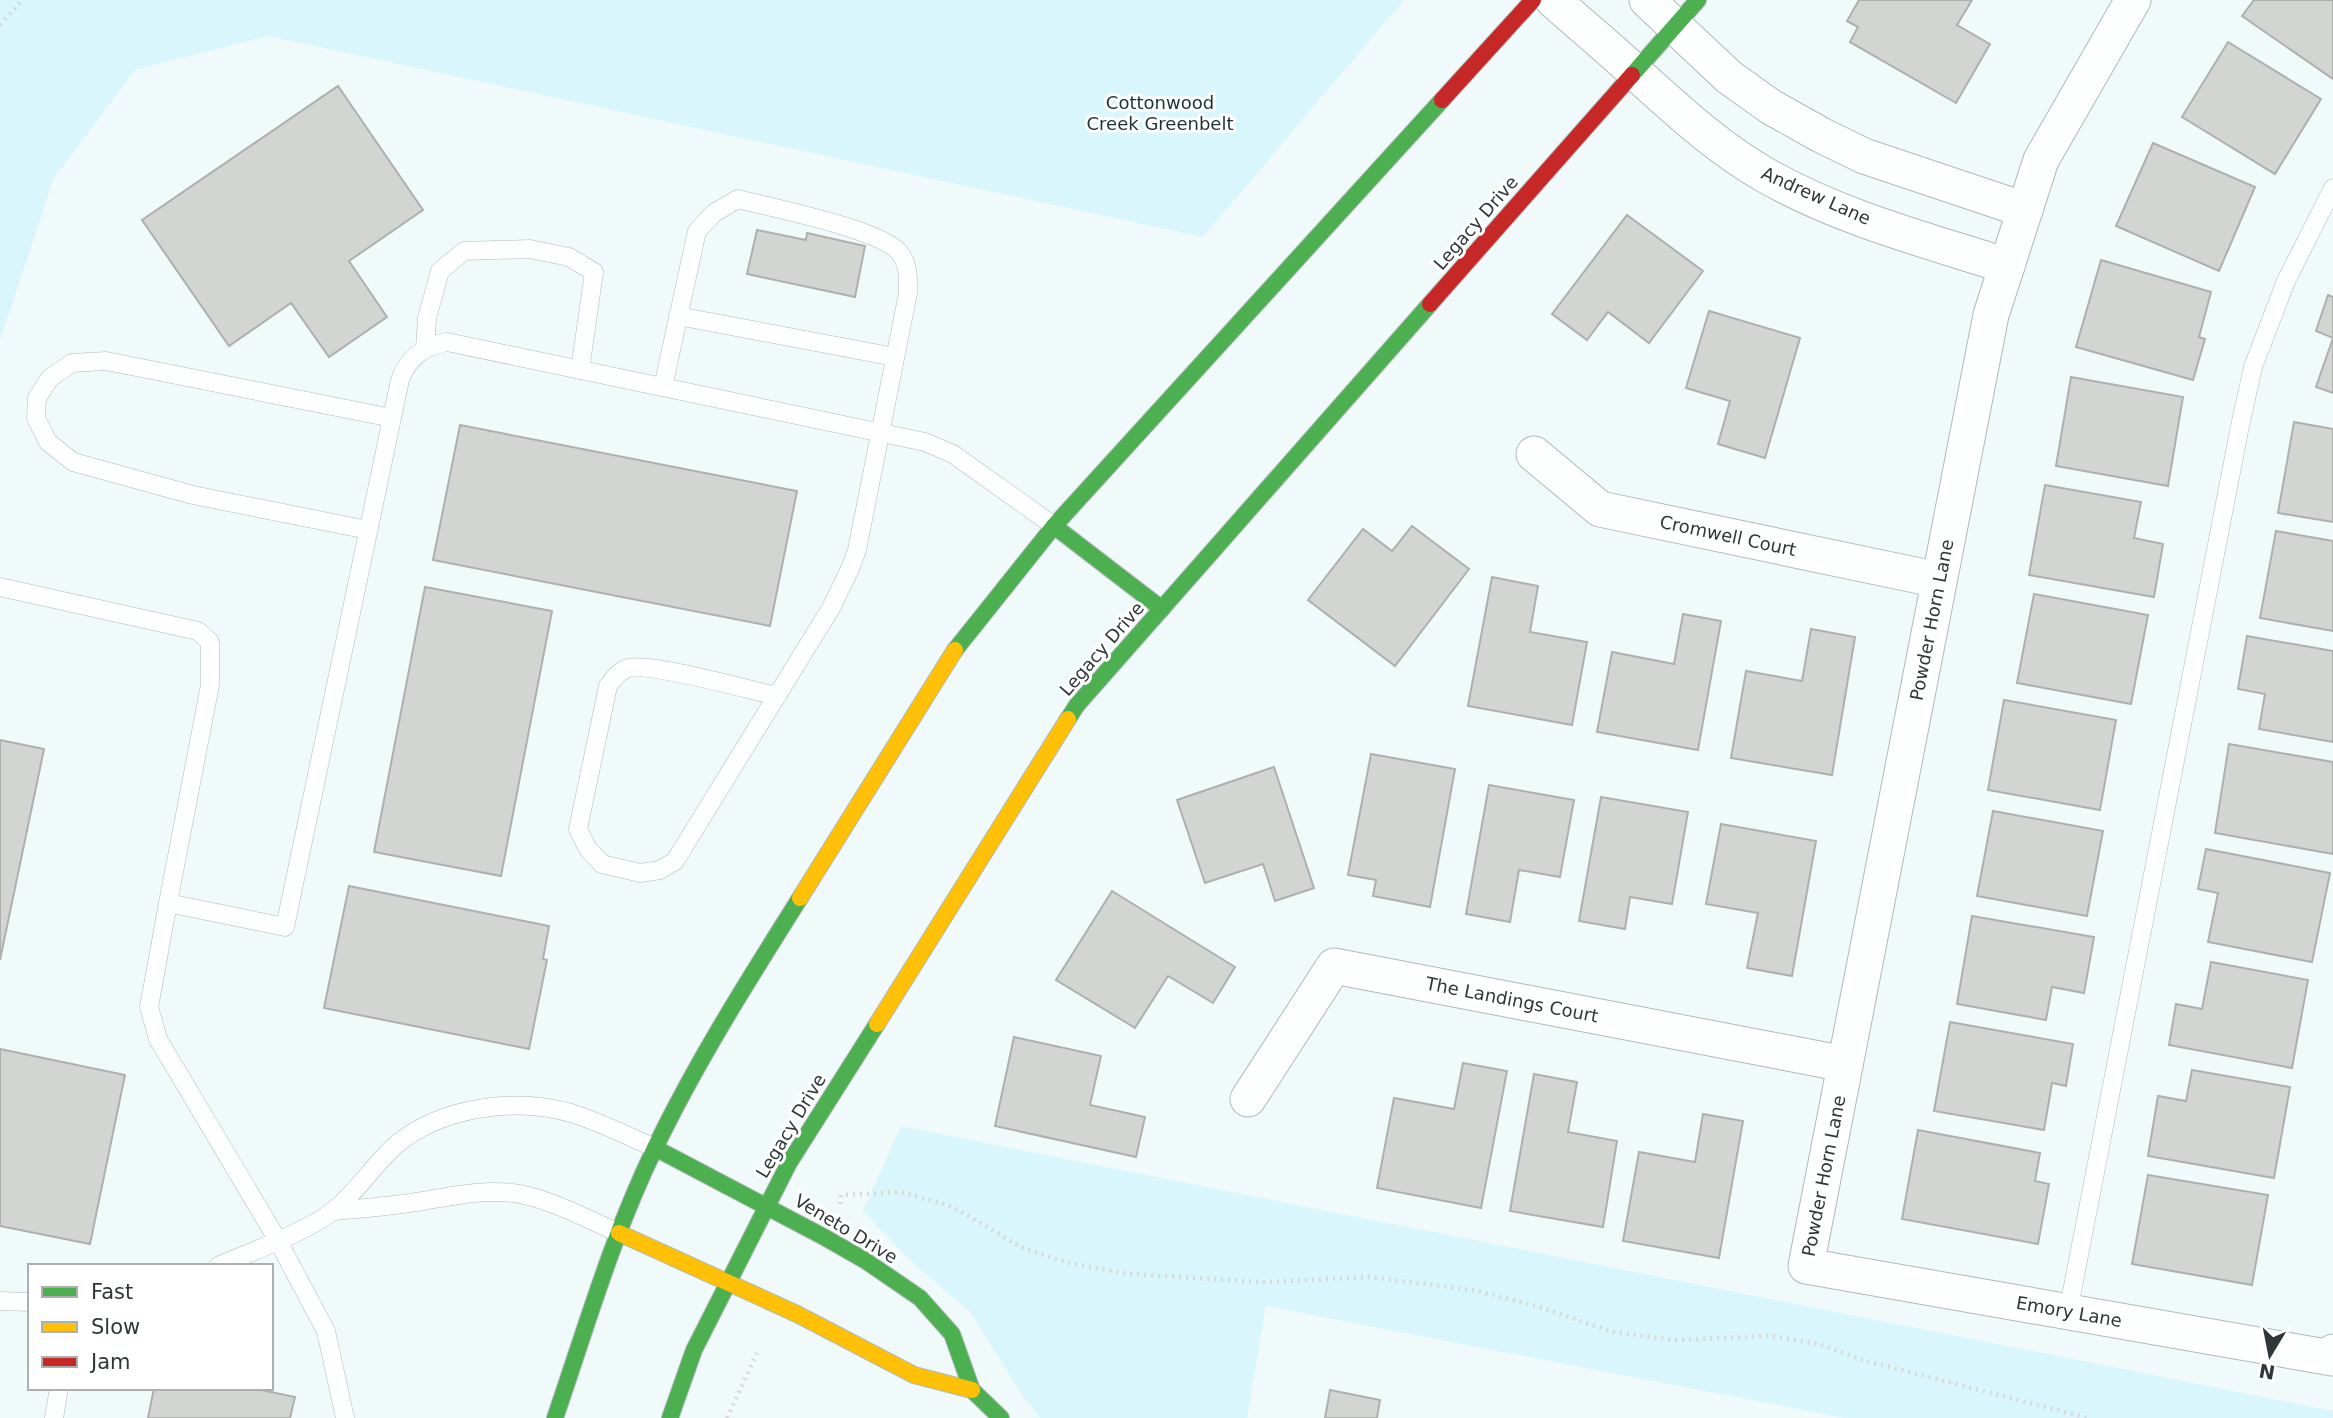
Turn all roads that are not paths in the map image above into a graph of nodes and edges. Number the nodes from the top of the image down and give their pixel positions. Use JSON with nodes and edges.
{"nodes":[{"id":1,"x":1533,"y":0,"type":"edge"},
{"id":2,"x":1553,"y":0,"type":"edge"},
{"id":3,"x":1647,"y":0,"type":"edge"},
{"id":4,"x":1698,"y":0,"type":"edge"},
{"id":5,"x":2133,"y":0,"type":"edge"},
{"id":6,"x":1674,"y":26,"type":"junction"},
{"id":7,"x":1634,"y":71,"type":"junction"},
{"id":8,"x":2333,"y":188,"type":"edge"},
{"id":9,"x":2025,"y":210,"type":"junction"},
{"id":10,"x":2007,"y":265,"type":"junction"},
{"id":11,"x":678,"y":316,"type":"junction"},
{"id":12,"x":425,"y":348,"type":"junction"},
{"id":13,"x":895,"y":357,"type":"junction"},
{"id":14,"x":580,"y":370,"type":"junction"},
{"id":15,"x":663,"y":387,"type":"junction"},
{"id":16,"x":392,"y":418,"type":"junction"},
{"id":17,"x":880,"y":433,"type":"junction"},
{"id":18,"x":1534,"y":454,"type":"dead end"},
{"id":19,"x":1054,"y":526,"type":"junction"},
{"id":20,"x":368,"y":530,"type":"junction"},
{"id":21,"x":1939,"y":580,"type":"junction"},
{"id":22,"x":0,"y":587,"type":"edge"},
{"id":23,"x":1162,"y":609,"type":"junction"},
{"id":24,"x":777,"y":696,"type":"junction"},
{"id":25,"x":168,"y":903,"type":"junction"},
{"id":26,"x":1846,"y":1064,"type":"junction"},
{"id":27,"x":1248,"y":1099,"type":"dead end"},
{"id":28,"x":655,"y":1148,"type":"junction"},
{"id":29,"x":766,"y":1205,"type":"junction"},
{"id":30,"x":334,"y":1211,"type":"junction"},
{"id":31,"x":619,"y":1233,"type":"junction"},
{"id":32,"x":277,"y":1240,"type":"junction"},
{"id":33,"x":223,"y":1264,"type":"edge"},
{"id":34,"x":1806,"y":1266,"type":"joint"},
{"id":35,"x":727,"y":1283,"type":"junction"},
{"id":36,"x":0,"y":1301,"type":"edge"},
{"id":37,"x":28,"y":1302,"type":"edge"},
{"id":38,"x":2068,"y":1312,"type":"junction"},
{"id":39,"x":2332,"y":1355,"type":"edge"},
{"id":40,"x":60,"y":1390,"type":"edge"},
{"id":41,"x":972,"y":1390,"type":"junction"},
{"id":42,"x":54,"y":1418,"type":"edge"},
{"id":43,"x":345,"y":1418,"type":"edge"},
{"id":44,"x":555,"y":1418,"type":"edge"},
{"id":45,"x":670,"y":1418,"type":"edge"},
{"id":46,"x":1001,"y":1418,"type":"edge"}],
"edges":[{"from":1,"to":19,"type":"main road"},
{"from":2,"to":7,"type":"street","name":"Andrew Lane"},
{"from":3,"to":6,"type":"street"},
{"from":4,"to":6,"type":"main road","name":"Legacy Drive"},
{"from":5,"to":9,"type":"street","name":"Powder Horn Lane"},
{"from":6,"to":7,"type":"main road","name":"Legacy Drive"},
{"from":6,"to":9,"type":"street"},
{"from":7,"to":10,"type":"street","name":"Andrew Lane"},
{"from":7,"to":23,"type":"main road","name":"Legacy Drive"},
{"from":8,"to":38,"type":"lane"},
{"from":9,"to":10,"type":"street","name":"Powder Horn Lane"},
{"from":10,"to":21,"type":"street","name":"Powder Horn Lane"},
{"from":11,"to":13,"type":"lane"},
{"from":11,"to":13,"type":"lane"},
{"from":11,"to":15,"type":"lane"},
{"from":12,"to":14,"type":"lane"},
{"from":12,"to":14,"type":"lane"},
{"from":12,"to":16,"type":"lane"},
{"from":13,"to":17,"type":"lane"},
{"from":14,"to":15,"type":"lane"},
{"from":15,"to":17,"type":"lane"},
{"from":16,"to":20,"type":"lane"},
{"from":16,"to":20,"type":"lane"},
{"from":17,"to":19,"type":"lane"},
{"from":17,"to":24,"type":"lane"},
{"from":18,"to":21,"type":"street","name":"Cromwell Court"},
{"from":19,"to":23,"type":"main road"},
{"from":19,"to":28,"type":"main road"},
{"from":20,"to":25,"type":"lane"},
{"from":21,"to":26,"type":"street","name":"Powder Horn Lane"},
{"from":22,"to":25,"type":"lane"},
{"from":23,"to":29,"type":"main road","name":"Legacy Drive"},
{"from":24,"to":24,"type":"lane"},
{"from":25,"to":32,"type":"lane"},
{"from":26,"to":27,"type":"street","name":"The Landings Court"},
{"from":26,"to":34,"type":"street","name":"Powder Horn Lane"},
{"from":28,"to":29,"type":"main road","name":"Veneto Drive"},
{"from":28,"to":30,"type":"lane"},
{"from":28,"to":31,"type":"main road"},
{"from":29,"to":35,"type":"main road","name":"Legacy Drive"},
{"from":29,"to":41,"type":"main road","name":"Veneto Drive"},
{"from":30,"to":31,"type":"lane"},
{"from":30,"to":32,"type":"lane"},
{"from":31,"to":35,"type":"main road","name":"Veneto Drive"},
{"from":31,"to":44,"type":"main road"},
{"from":32,"to":33,"type":"lane"},
{"from":32,"to":43,"type":"lane"},
{"from":34,"to":38,"type":"street","name":"Emory Lane"},
{"from":35,"to":41,"type":"main road","name":"Veneto Drive"},
{"from":35,"to":45,"type":"main road","name":"Legacy Drive"},
{"from":36,"to":37,"type":"lane"},
{"from":38,"to":39,"type":"street","name":"Emory Lane"},
{"from":40,"to":42,"type":"lane"},
{"from":41,"to":46,"type":"main road","name":"Veneto Drive"}]}
